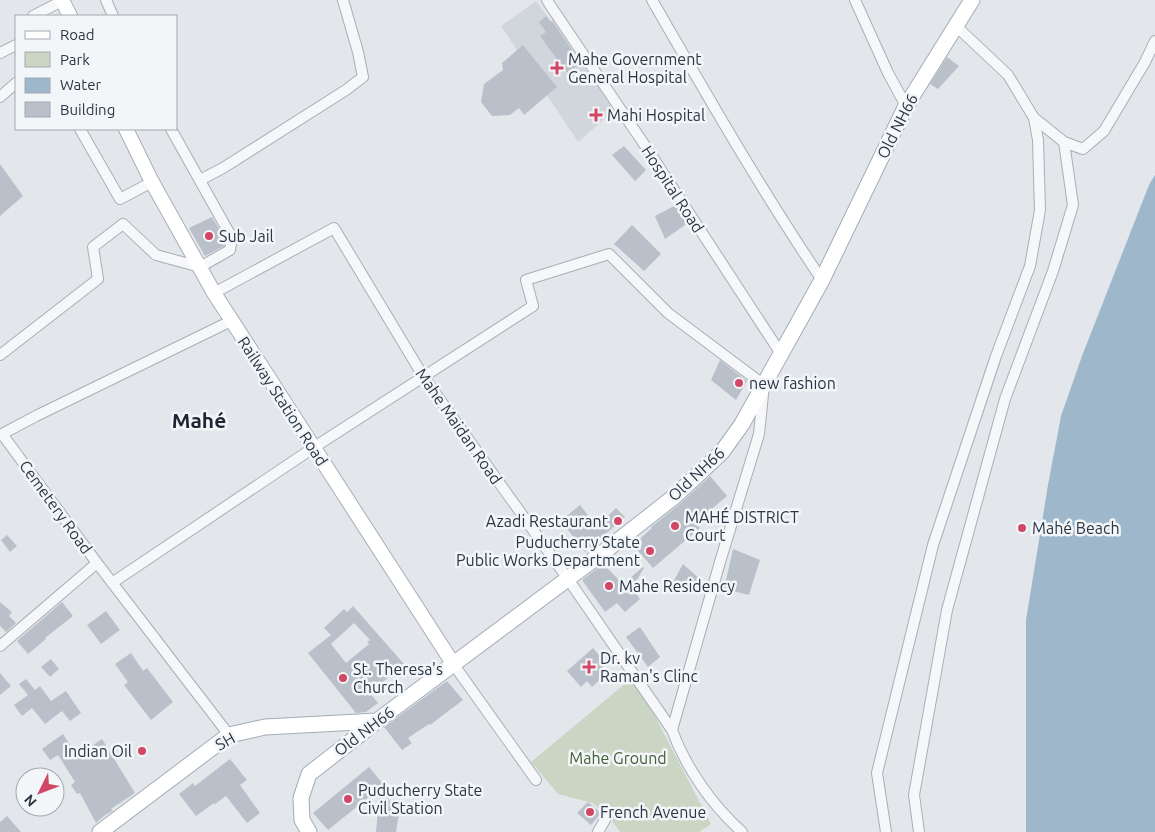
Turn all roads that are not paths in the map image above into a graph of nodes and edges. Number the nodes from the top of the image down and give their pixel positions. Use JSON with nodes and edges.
{"nodes":[{"id":1,"x":62,"y":0,"type":"edge"},
{"id":2,"x":106,"y":0,"type":"edge"},
{"id":3,"x":344,"y":0,"type":"edge"},
{"id":4,"x":547,"y":0,"type":"edge"},
{"id":5,"x":652,"y":0,"type":"edge"},
{"id":6,"x":855,"y":0,"type":"edge"},
{"id":7,"x":972,"y":0,"type":"edge"},
{"id":8,"x":35,"y":15,"type":"edge"},
{"id":9,"x":70,"y":15,"type":"edge"},
{"id":10,"x":113,"y":15,"type":"edge"},
{"id":11,"x":956,"y":26,"type":"junction"},
{"id":12,"x":1155,"y":41,"type":"edge"},
{"id":13,"x":15,"y":46,"type":"edge"},
{"id":14,"x":0,"y":53,"type":"edge"},
{"id":15,"x":15,"y":84,"type":"edge"},
{"id":16,"x":0,"y":97,"type":"edge"},
{"id":17,"x":906,"y":106,"type":"junction"},
{"id":18,"x":1034,"y":118,"type":"junction"},
{"id":19,"x":81,"y":130,"type":"edge"},
{"id":20,"x":126,"y":130,"type":"edge"},
{"id":21,"x":173,"y":130,"type":"edge"},
{"id":22,"x":1064,"y":142,"type":"junction"},
{"id":23,"x":200,"y":180,"type":"junction"},
{"id":24,"x":152,"y":182,"type":"junction"},
{"id":25,"x":200,"y":267,"type":"junction"},
{"id":26,"x":822,"y":280,"type":"junction"},
{"id":27,"x":214,"y":292,"type":"junction"},
{"id":28,"x":231,"y":321,"type":"junction"},
{"id":29,"x":781,"y":354,"type":"junction"},
{"id":30,"x":0,"y":355,"type":"edge"},
{"id":31,"x":423,"y":376,"type":"junction"},
{"id":32,"x":764,"y":385,"type":"junction"},
{"id":33,"x":1,"y":433,"type":"edge"},
{"id":34,"x":314,"y":448,"type":"junction"},
{"id":35,"x":98,"y":564,"type":"junction"},
{"id":36,"x":568,"y":579,"type":"junction"},
{"id":37,"x":112,"y":583,"type":"junction"},
{"id":38,"x":0,"y":646,"type":"edge"},
{"id":39,"x":454,"y":665,"type":"junction"},
{"id":40,"x":377,"y":721,"type":"junction"},
{"id":41,"x":672,"y":730,"type":"junction"},
{"id":42,"x":229,"y":735,"type":"junction"},
{"id":43,"x":536,"y":780,"type":"dead end"},
{"id":44,"x":610,"y":811,"type":"dead end"},
{"id":45,"x":100,"y":832,"type":"edge"},
{"id":46,"x":309,"y":832,"type":"edge"},
{"id":47,"x":598,"y":832,"type":"edge"},
{"id":48,"x":742,"y":832,"type":"edge"},
{"id":49,"x":886,"y":832,"type":"edge"},
{"id":50,"x":920,"y":832,"type":"edge"}],
"edges":[{"from":1,"to":8,"type":"street"},
{"from":1,"to":9,"type":"street"},
{"from":2,"to":10,"type":"street"},
{"from":3,"to":23,"type":"street"},
{"from":4,"to":29,"type":"street","name":"Hospital Road"},
{"from":5,"to":26,"type":"street"},
{"from":6,"to":17,"type":"street"},
{"from":7,"to":11,"type":"main road","name":"Old NH66"},
{"from":11,"to":17,"type":"main road","name":"Old NH66"},
{"from":11,"to":18,"type":"street"},
{"from":12,"to":22,"type":"street"},
{"from":13,"to":14,"type":"street"},
{"from":15,"to":16,"type":"street"},
{"from":17,"to":26,"type":"main road","name":"Old NH66"},
{"from":18,"to":22,"type":"street"},
{"from":18,"to":49,"type":"street"},
{"from":19,"to":24,"type":"street"},
{"from":20,"to":24,"type":"street","name":"Railway Station Road"},
{"from":21,"to":23,"type":"street"},
{"from":22,"to":50,"type":"street"},
{"from":23,"to":25,"type":"street"},
{"from":24,"to":25,"type":"street","name":"Railway Station Road"},
{"from":25,"to":27,"type":"street","name":"Railway Station Road"},
{"from":25,"to":30,"type":"street"},
{"from":26,"to":29,"type":"main road","name":"Old NH66"},
{"from":27,"to":28,"type":"street","name":"Railway Station Road"},
{"from":27,"to":31,"type":"street","name":"Mahe Maidan Road"},
{"from":28,"to":33,"type":"street","name":"Cemetery Road"},
{"from":28,"to":34,"type":"street","name":"Railway Station Road"},
{"from":29,"to":32,"type":"main road","name":"Old NH66"},
{"from":31,"to":32,"type":"street"},
{"from":31,"to":34,"type":"street"},
{"from":31,"to":36,"type":"street","name":"Mahe Maidan Road"},
{"from":32,"to":36,"type":"main road","name":"Old NH66"},
{"from":32,"to":41,"type":"street"},
{"from":33,"to":35,"type":"street","name":"Cemetery Road"},
{"from":34,"to":37,"type":"street"},
{"from":34,"to":39,"type":"street","name":"Railway Station Road"},
{"from":35,"to":37,"type":"street","name":"Cemetery Road"},
{"from":35,"to":38,"type":"street"},
{"from":36,"to":39,"type":"main road","name":"Old NH66"},
{"from":36,"to":41,"type":"street","name":"Mahe Maidan Road"},
{"from":37,"to":42,"type":"street","name":"Cemetery Road"},
{"from":39,"to":40,"type":"main road","name":"Old NH66"},
{"from":39,"to":43,"type":"street"},
{"from":40,"to":42,"type":"main road","name":"SH"},
{"from":40,"to":46,"type":"main road","name":"Old NH66"},
{"from":41,"to":48,"type":"street","name":"Mahe Maidan Road"},
{"from":42,"to":45,"type":"main road","name":"SH"},
{"from":44,"to":47,"type":"street"}]}
